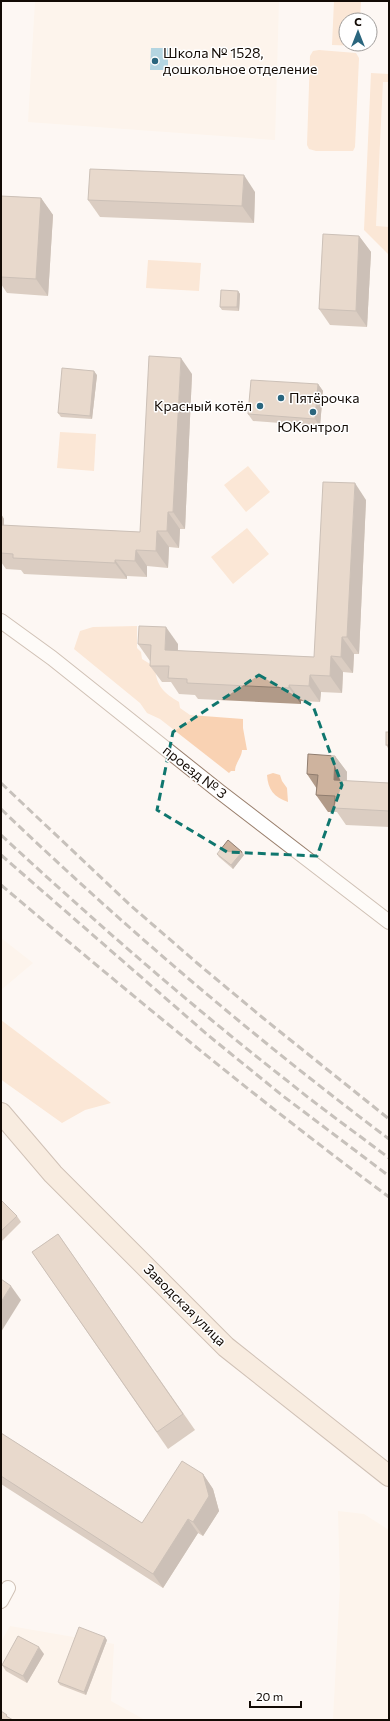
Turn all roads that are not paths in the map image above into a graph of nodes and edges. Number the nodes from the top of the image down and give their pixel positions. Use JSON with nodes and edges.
{"nodes":[{"id":1,"x":1,"y":621,"type":"edge"},
{"id":2,"x":389,"y":922,"type":"edge"},
{"id":3,"x":1,"y":1113,"type":"edge"},
{"id":4,"x":389,"y":1476,"type":"edge"},
{"id":5,"x":8,"y":1588,"type":"dead end"},
{"id":6,"x":1,"y":1600,"type":"edge"}],
"edges":[{"from":1,"to":2,"type":"street","name":"проезд № 3"},
{"from":3,"to":4,"type":"main road","name":"Заводская улица"},
{"from":5,"to":6,"type":"street"}]}
